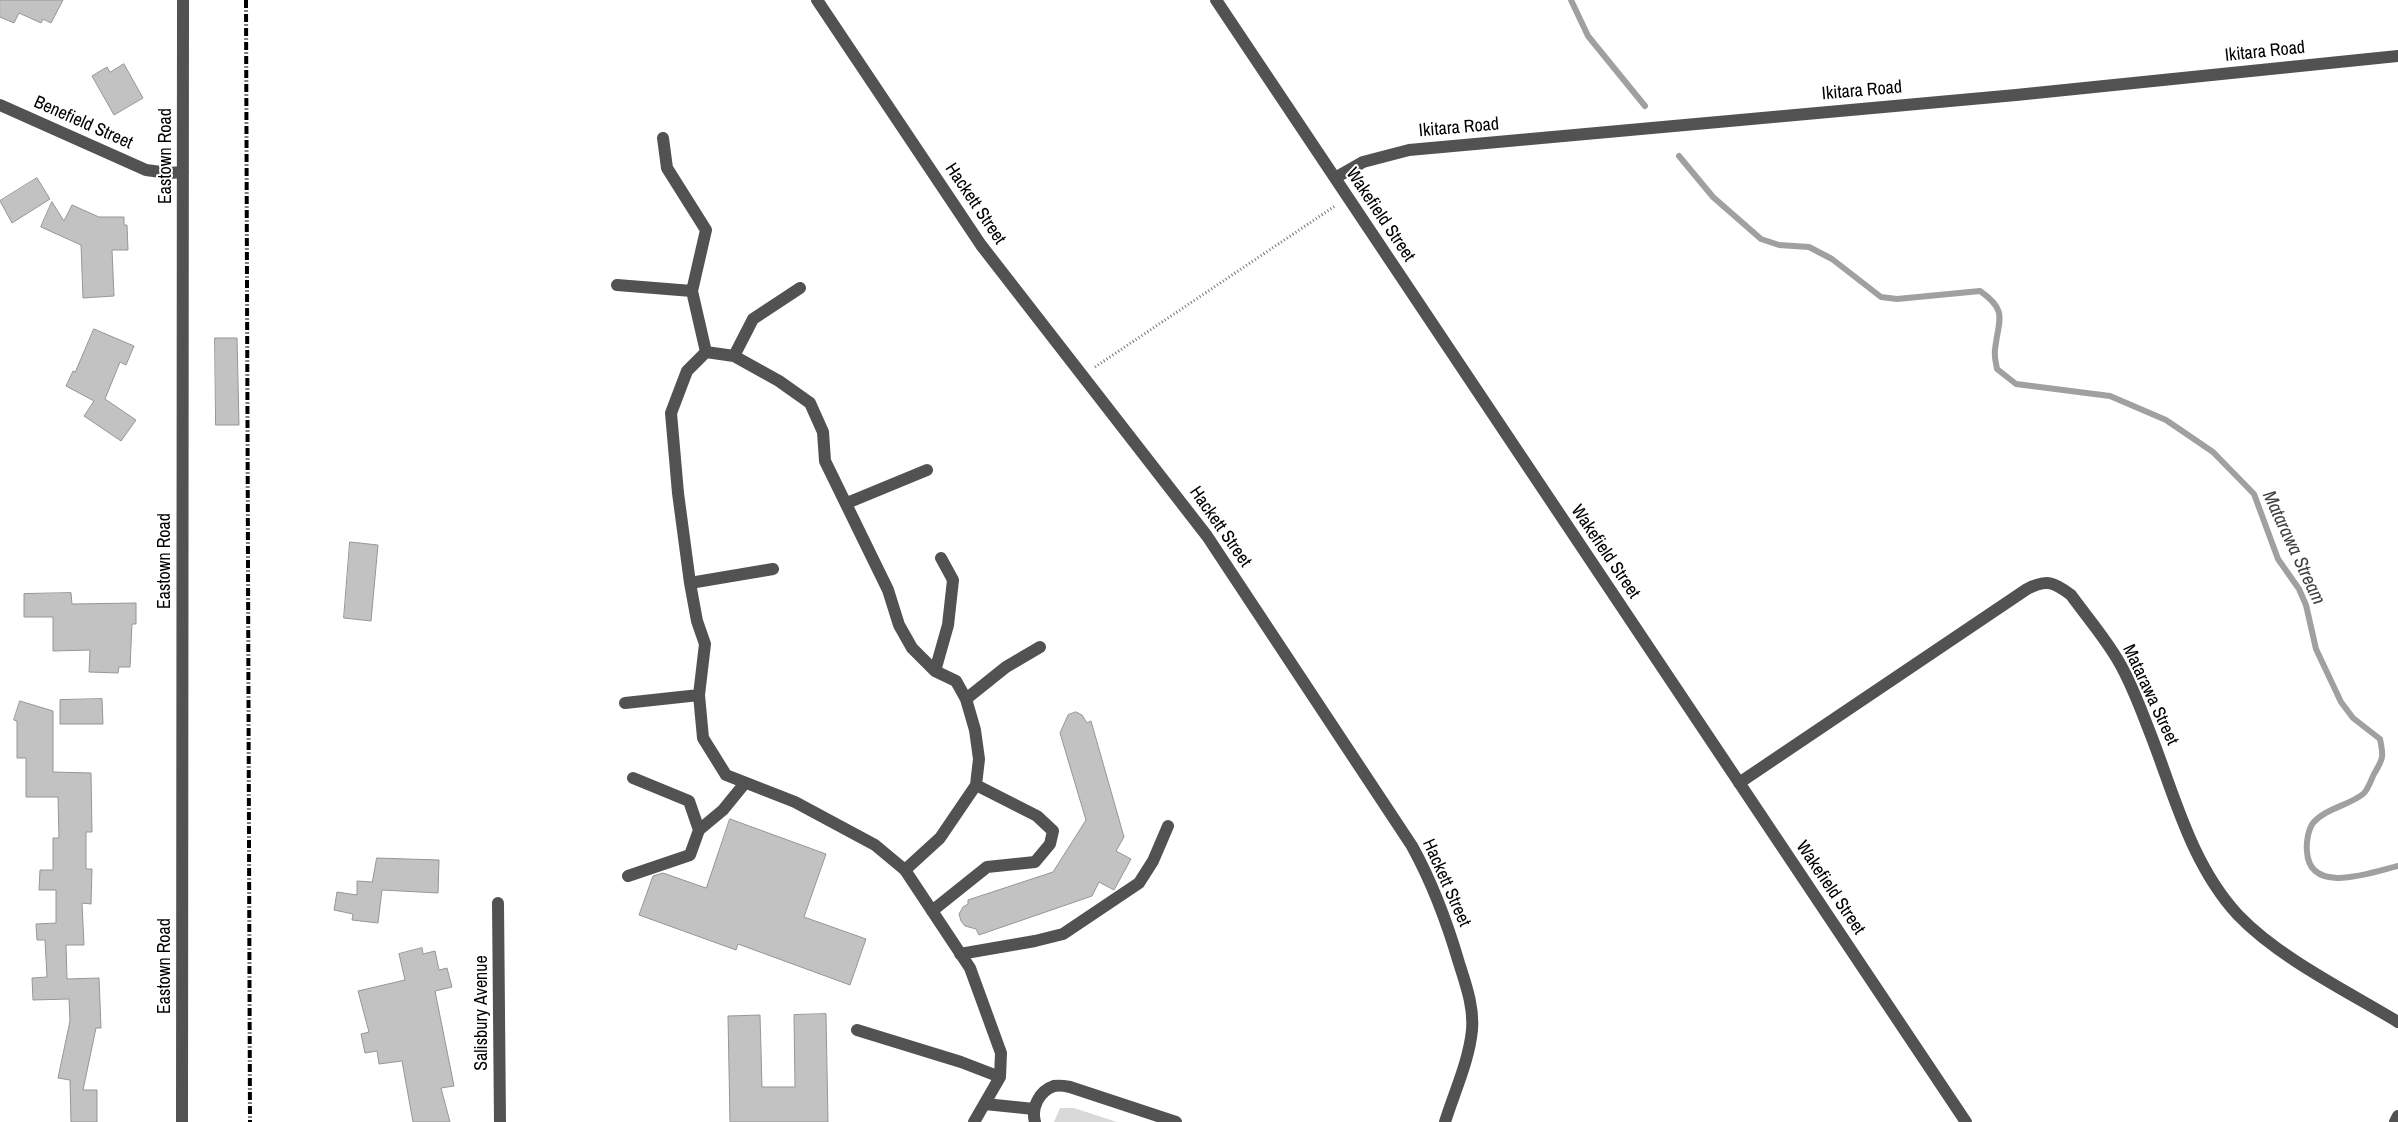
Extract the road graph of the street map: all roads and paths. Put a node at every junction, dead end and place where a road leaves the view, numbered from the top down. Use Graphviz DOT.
graph roads {
  1 [pos="182,0"];
  2 [pos="817,0"];
  3 [pos="1216,0"];
  4 [pos="2398,56"];
  5 [pos="0,105"];
  6 [pos="663,138"];
  7 [pos="183,172"];
  8 [pos="1335,178"];
  9 [pos="1348,198"];
  10 [pos="617,285"];
  11 [pos="800,288"];
  12 [pos="692,291"];
  13 [pos="706,352"];
  14 [pos="734,356"];
  15 [pos="1082,376"];
  16 [pos="928,470"];
  17 [pos="846,503"];
  18 [pos="941,558"];
  19 [pos="773,569"];
  20 [pos="690,583"];
  21 [pos="1040,647"];
  22 [pos="935,671"];
  23 [pos="699,695"];
  24 [pos="966,699"];
  25 [pos="625,703"];
  26 [pos="632,778"];
  27 [pos="745,783"];
  28 [pos="1739,783"];
  29 [pos="976,785"];
  30 [pos="1168,826"];
  31 [pos="699,830"];
  32 [pos="904,870"];
  33 [pos="628,876"];
  34 [pos="498,903"];
  35 [pos="932,911"];
  36 [pos="960,954"];
  37 [pos="2398,1022"];
  38 [pos="857,1030"];
  39 [pos="1000,1077"];
  40 [pos="985,1104"];
  41 [pos="1034,1116"];
  42 [pos="2398,1116"];
  43 [pos="182,1122"];
  44 [pos="500,1122"];
  45 [pos="974,1122"];
  46 [pos="1176,1122"];
  47 [pos="1445,1122"];
  48 [pos="1966,1122"];
  49 [pos="2395,1122"];
  1 -- 7 [label="street, Eastown Road"];
  2 -- 15 [label="street, Hackett Street"];
  3 -- 8 [label="street, Wakefield Street"];
  4 -- 8 [label="street, Ikitara Road"];
  5 -- 7 [label="street, Benefield Street"];
  6 -- 12 [label="street"];
  7 -- 43 [label="street, Eastown Road"];
  8 -- 9 [label="street, Wakefield Street"];
  9 -- 15 [label="path"];
  9 -- 28 [label="street, Wakefield Street"];
  10 -- 12 [label="street"];
  11 -- 14 [label="street"];
  12 -- 13 [label="street"];
  13 -- 14 [label="street"];
  13 -- 20 [label="street"];
  14 -- 17 [label="street"];
  15 -- 47 [label="street, Hackett Street"];
  16 -- 17 [label="street"];
  17 -- 22 [label="street"];
  18 -- 22 [label="street"];
  19 -- 20 [label="street"];
  20 -- 23 [label="street"];
  21 -- 24 [label="street"];
  22 -- 24 [label="street"];
  23 -- 25 [label="street"];
  23 -- 27 [label="street"];
  24 -- 29 [label="street"];
  26 -- 31 [label="street"];
  27 -- 31 [label="street"];
  27 -- 32 [label="street"];
  28 -- 37 [label="street, Matarawa Street"];
  28 -- 48 [label="street, Wakefield Street"];
  29 -- 32 [label="street"];
  29 -- 35 [label="street"];
  30 -- 36 [label="street"];
  31 -- 33 [label="street"];
  32 -- 35 [label="street"];
  34 -- 44 [label="street, Salisbury Avenue"];
  35 -- 36 [label="street"];
  36 -- 39 [label="street"];
  38 -- 39 [label="street"];
  39 -- 40 [label="street"];
  40 -- 41 [label="street"];
  40 -- 45 [label="street"];
  41 -- 46 [label="street"];
  42 -- 49 [label="street"];
}
